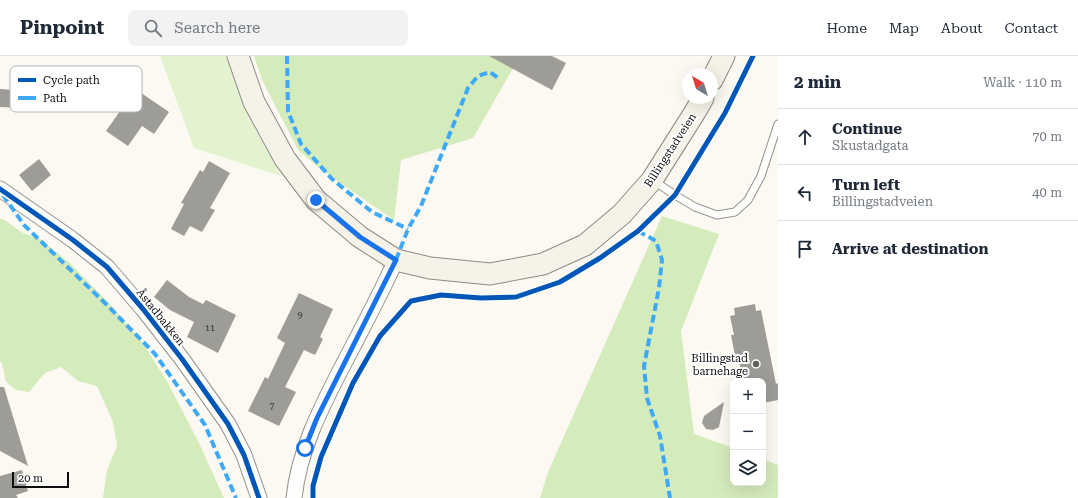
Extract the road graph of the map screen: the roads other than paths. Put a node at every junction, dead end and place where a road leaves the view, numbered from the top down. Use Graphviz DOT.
graph roads {
  1 [pos="238,56"];
  2 [pos="724,56"];
  3 [pos="718,68"];
  4 [pos="700,104"];
  5 [pos="778,124"];
  6 [pos="652,180"];
  7 [pos="0,189"];
  8 [pos="396,260"];
  9 [pos="260,498"];
  10 [pos="294,498"];
  1 -- 8 [label="main road, Billingstadveien"];
  2 -- 3 [label="main road"];
  4 -- 6 [label="main road, Billingstadveien"];
  5 -- 6 [label="lane"];
  6 -- 8 [label="main road, Billingstadveien"];
  7 -- 9 [label="street, Åstadbakken"];
  8 -- 10 [label="street"];
}
